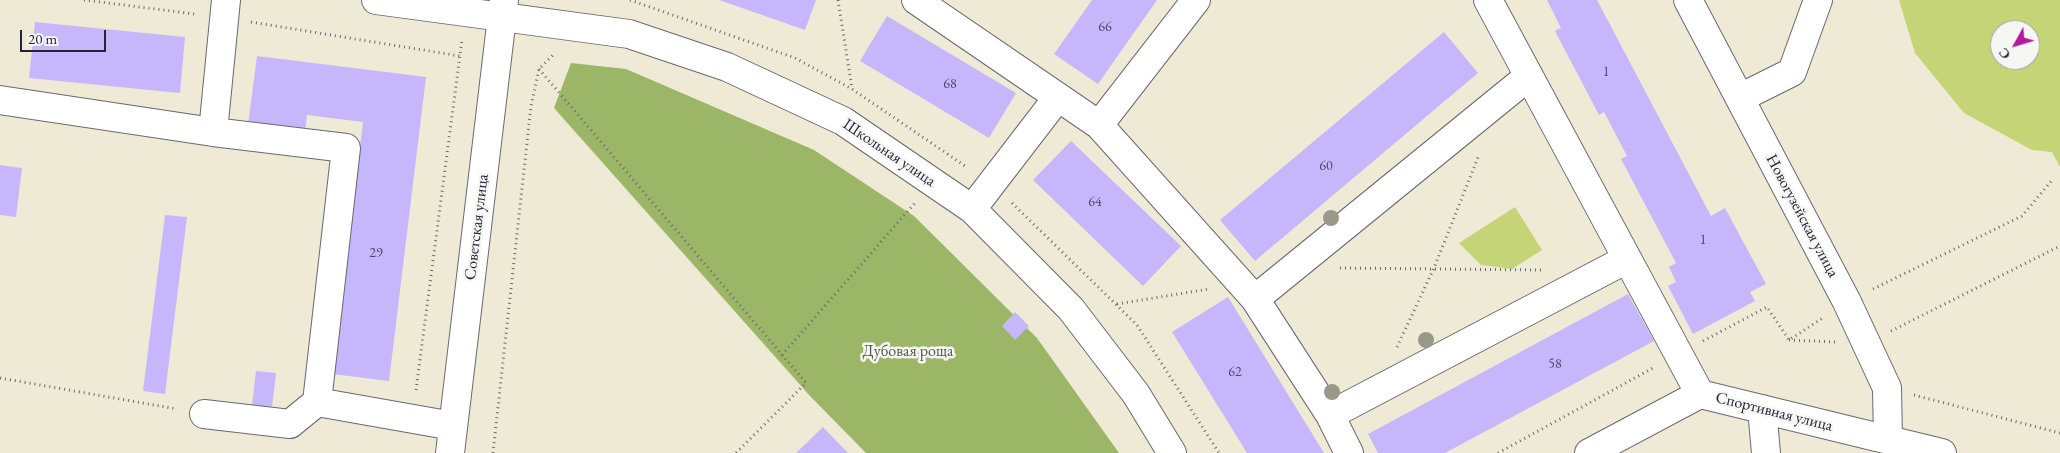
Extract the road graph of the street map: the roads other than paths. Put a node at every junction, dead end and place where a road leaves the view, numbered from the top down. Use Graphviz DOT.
graph roads {
  1 [pos="376,0"];
  2 [pos="916,0"];
  3 [pos="1196,0"];
  4 [pos="1488,0"];
  5 [pos="1688,0"];
  6 [pos="1818,0"];
  7 [pos="503,8"];
  8 [pos="225,9"];
  9 [pos="1529,76"];
  10 [pos="1058,97"];
  11 [pos="1740,98"];
  12 [pos="0,100"];
  13 [pos="1099,126"];
  14 [pos="213,132"];
  15 [pos="972,209"];
  16 [pos="1628,259"];
  17 [pos="1249,291"];
  18 [pos="1700,394"];
  19 [pos="317,402"];
  20 [pos="1762,409"];
  21 [pos="204,414"];
  22 [pos="1330,415"];
  23 [pos="453,426"];
  24 [pos="1888,440"];
  25 [pos="450,453"];
  26 [pos="1172,453"];
  27 [pos="1350,453"];
  28 [pos="1588,453"];
  29 [pos="1766,453"];
  30 [pos="1942,453"];
  1 -- 7 [label="street, Школьная улица"];
  2 -- 10 [label="street"];
  3 -- 13 [label="street"];
  4 -- 9 [label="street"];
  5 -- 11 [label="street, Новогузейская улица"];
  6 -- 11 [label="street"];
  7 -- 15 [label="street, Школьная улица"];
  7 -- 23 [label="street, Советская улица"];
  8 -- 14 [label="street"];
  9 -- 16 [label="street"];
  9 -- 17 [label="street"];
  10 -- 13 [label="street"];
  10 -- 15 [label="street"];
  11 -- 24 [label="street, Новогузейская улица"];
  12 -- 14 [label="street"];
  13 -- 17 [label="street"];
  14 -- 19 [label="street"];
  15 -- 26 [label="street, Школьная улица"];
  16 -- 18 [label="street"];
  16 -- 22 [label="street"];
  17 -- 22 [label="street"];
  18 -- 20 [label="street, Спортивная улица"];
  18 -- 28 [label="street, Спортивная улица"];
  19 -- 21 [label="street"];
  19 -- 23 [label="street"];
  20 -- 24 [label="street, Спортивная улица"];
  20 -- 29 [label="street"];
  22 -- 27 [label="street"];
  23 -- 25 [label="street, Советская улица"];
  24 -- 30 [label="street, Спортивная улица"];
}
